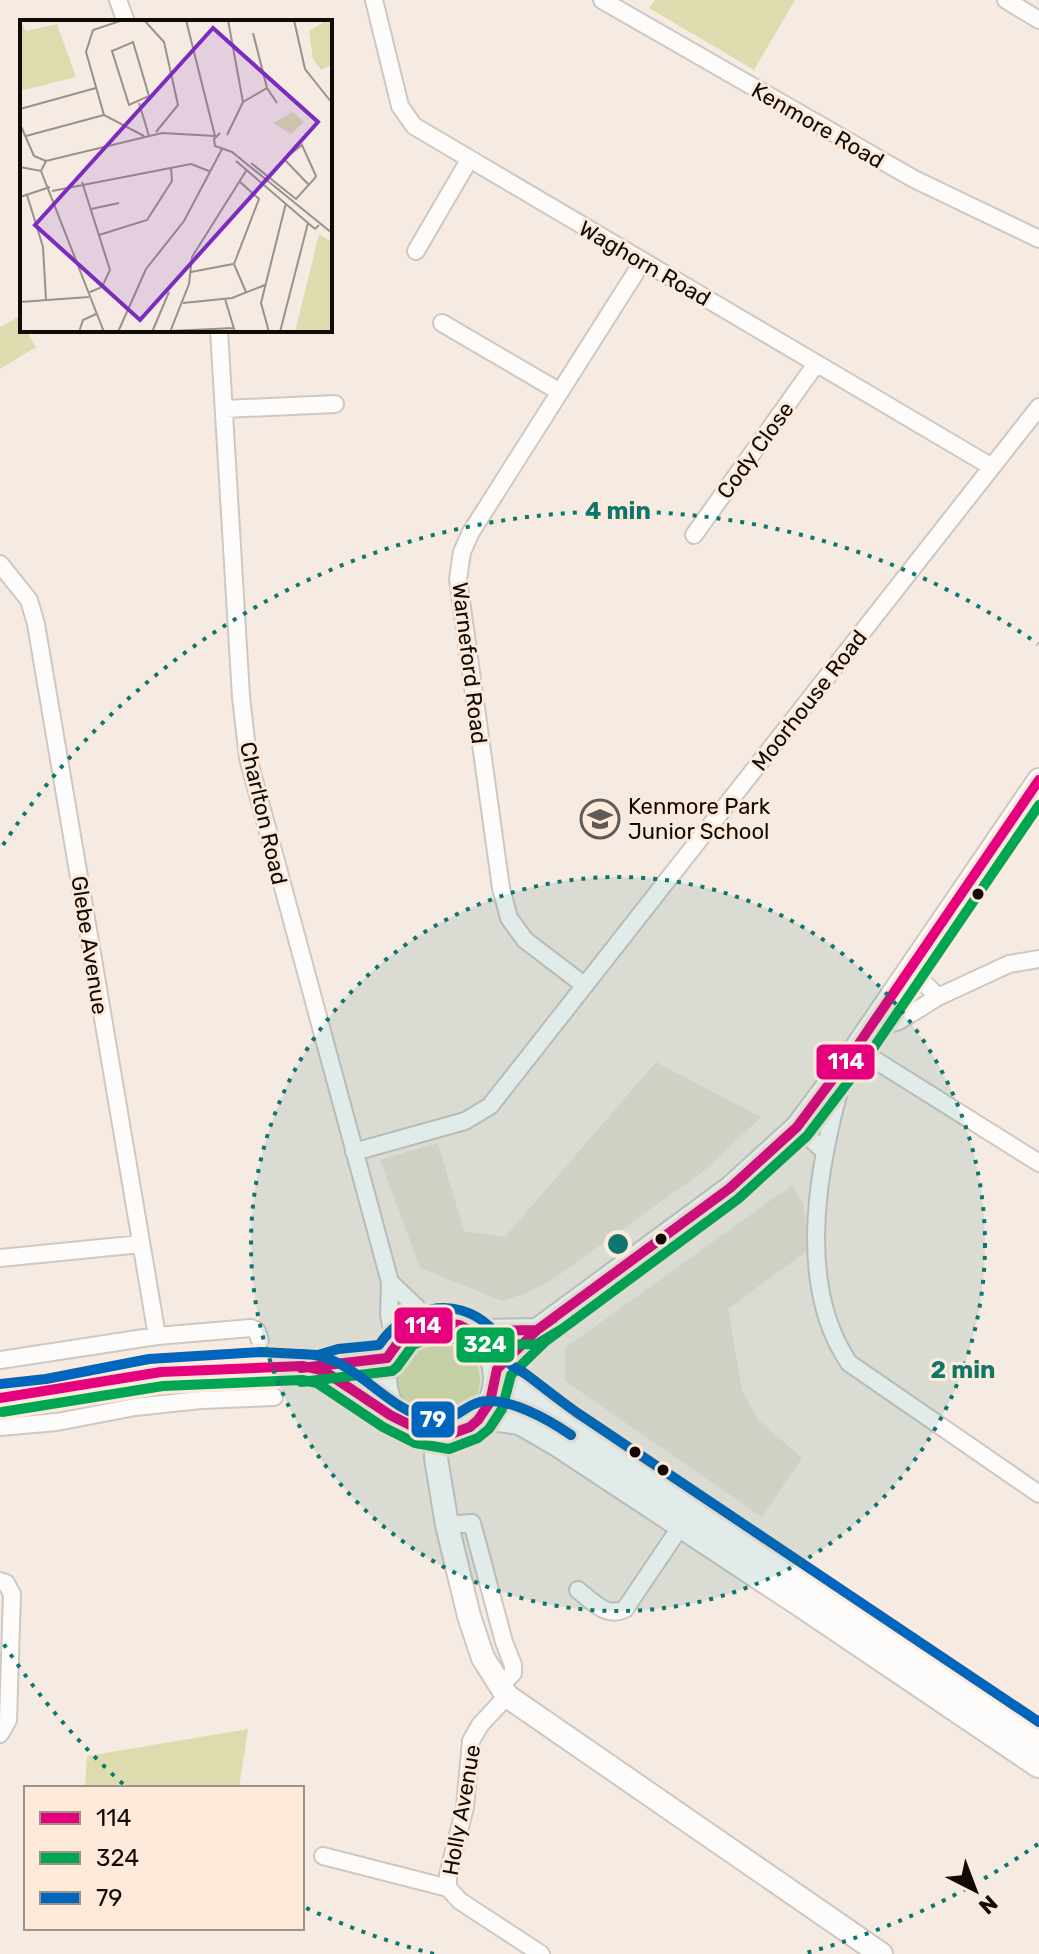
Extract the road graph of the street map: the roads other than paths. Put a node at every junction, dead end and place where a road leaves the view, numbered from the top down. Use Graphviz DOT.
graph roads {
  1 [pos="118,0"];
  2 [pos="374,0"];
  3 [pos="602,0"];
  4 [pos="1006,0"];
  5 [pos="125,20"];
  6 [pos="1039,20"];
  7 [pos="469,160"];
  8 [pos="1039,239"];
  9 [pos="416,251"];
  10 [pos="643,261"];
  11 [pos="442,323"];
  12 [pos="219,332"];
  13 [pos="816,364"];
  14 [pos="560,392"];
  15 [pos="335,404"];
  16 [pos="1039,407"];
  17 [pos="224,409"];
  18 [pos="992,467"];
  19 [pos="694,535"];
  20 [pos="0,564"];
  21 [pos="1039,780"];
  22 [pos="1039,959"];
  23 [pos="910,969"];
  24 [pos="584,985"];
  25 [pos="938,997"];
  26 [pos="872,1024"];
  27 [pos="856,1048"];
  28 [pos="829,1085"];
  29 [pos="797,1127"];
  30 [pos="823,1150"];
  31 [pos="354,1152"];
  32 [pos="1039,1163"];
  33 [pos="141,1244"];
  34 [pos="0,1258"];
  35 [pos="390,1282"];
  36 [pos="432,1322"];
  37 [pos="537,1330"];
  38 [pos="471,1331"];
  39 [pos="157,1336"];
  40 [pos="260,1341"];
  41 [pos="391,1351"];
  42 [pos="0,1360"];
  43 [pos="320,1369"];
  44 [pos="497,1370"];
  45 [pos="113,1380"];
  46 [pos="274,1397"];
  47 [pos="0,1398"];
  48 [pos="119,1410"];
  49 [pos="483,1416"];
  50 [pos="401,1420"];
  51 [pos="0,1427"];
  52 [pos="436,1435"];
  53 [pos="1039,1494"];
  54 [pos="681,1526"];
  55 [pos="0,1581"];
  56 [pos="578,1590"];
  57 [pos="503,1691"];
  58 [pos="0,1734"];
  59 [pos="1039,1739"];
  60 [pos="1039,1764"];
  61 [pos="323,1856"];
  62 [pos="448,1888"];
  63 [pos="541,1954"];
  64 [pos="881,1954"];
  1 -- 5 [label="street"];
  2 -- 7 [label="street, Waghorn Road"];
  3 -- 8 [label="street, Kenmore Road"];
  4 -- 6 [label="street"];
  7 -- 9 [label="street"];
  7 -- 10 [label="street, Waghorn Road"];
  10 -- 13 [label="street, Waghorn Road"];
  10 -- 14 [label="street, Warneford Road"];
  11 -- 14 [label="street"];
  12 -- 17 [label="street, Charlton Road"];
  13 -- 18 [label="street, Waghorn Road"];
  13 -- 19 [label="street, Cody Close"];
  14 -- 24 [label="street, Warneford Road"];
  15 -- 17 [label="street"];
  16 -- 18 [label="street, Moorhouse Road"];
  17 -- 31 [label="street, Charlton Road"];
  18 -- 24 [label="street, Moorhouse Road"];
  20 -- 33 [label="street, Glebe Avenue"];
  21 -- 23 [label="street"];
  22 -- 25 [label="street"];
  23 -- 25 [label="street"];
  23 -- 26 [label="street"];
  24 -- 31 [label="street, Moorhouse Road"];
  25 -- 26 [label="street"];
  26 -- 27 [label="street"];
  27 -- 28 [label="street"];
  27 -- 32 [label="street"];
  28 -- 29 [label="street"];
  28 -- 30 [label="street"];
  29 -- 30 [label="street"];
  29 -- 37 [label="street"];
  30 -- 53 [label="street"];
  31 -- 35 [label="street, Charlton Road"];
  33 -- 34 [label="street"];
  33 -- 39 [label="street, Glebe Avenue"];
  35 -- 36 [label="street"];
  35 -- 41 [label="street, Charlton Road"];
  36 -- 38 [label="main road"];
  36 -- 41 [label="main road"];
  37 -- 38 [label="street"];
  37 -- 44 [label="street"];
  38 -- 44 [label="main road"];
  39 -- 40 [label="street"];
  39 -- 42 [label="street"];
  41 -- 43 [label="main road"];
  41 -- 50 [label="main road"];
  43 -- 45 [label="main road"];
  43 -- 50 [label="main road"];
  44 -- 49 [label="main road"];
  44 -- 59 [label="main road"];
  45 -- 47 [label="main road"];
  45 -- 48 [label="street"];
  46 -- 48 [label="street"];
  48 -- 51 [label="street"];
  49 -- 52 [label="main road"];
  49 -- 54 [label="main road"];
  50 -- 52 [label="main road"];
  52 -- 57 [label="street"];
  54 -- 56 [label="street"];
  54 -- 60 [label="main road"];
  55 -- 58 [label="street"];
  57 -- 62 [label="street, Holly Avenue"];
  57 -- 64 [label="street"];
  61 -- 62 [label="street"];
  62 -- 63 [label="street"];
}
